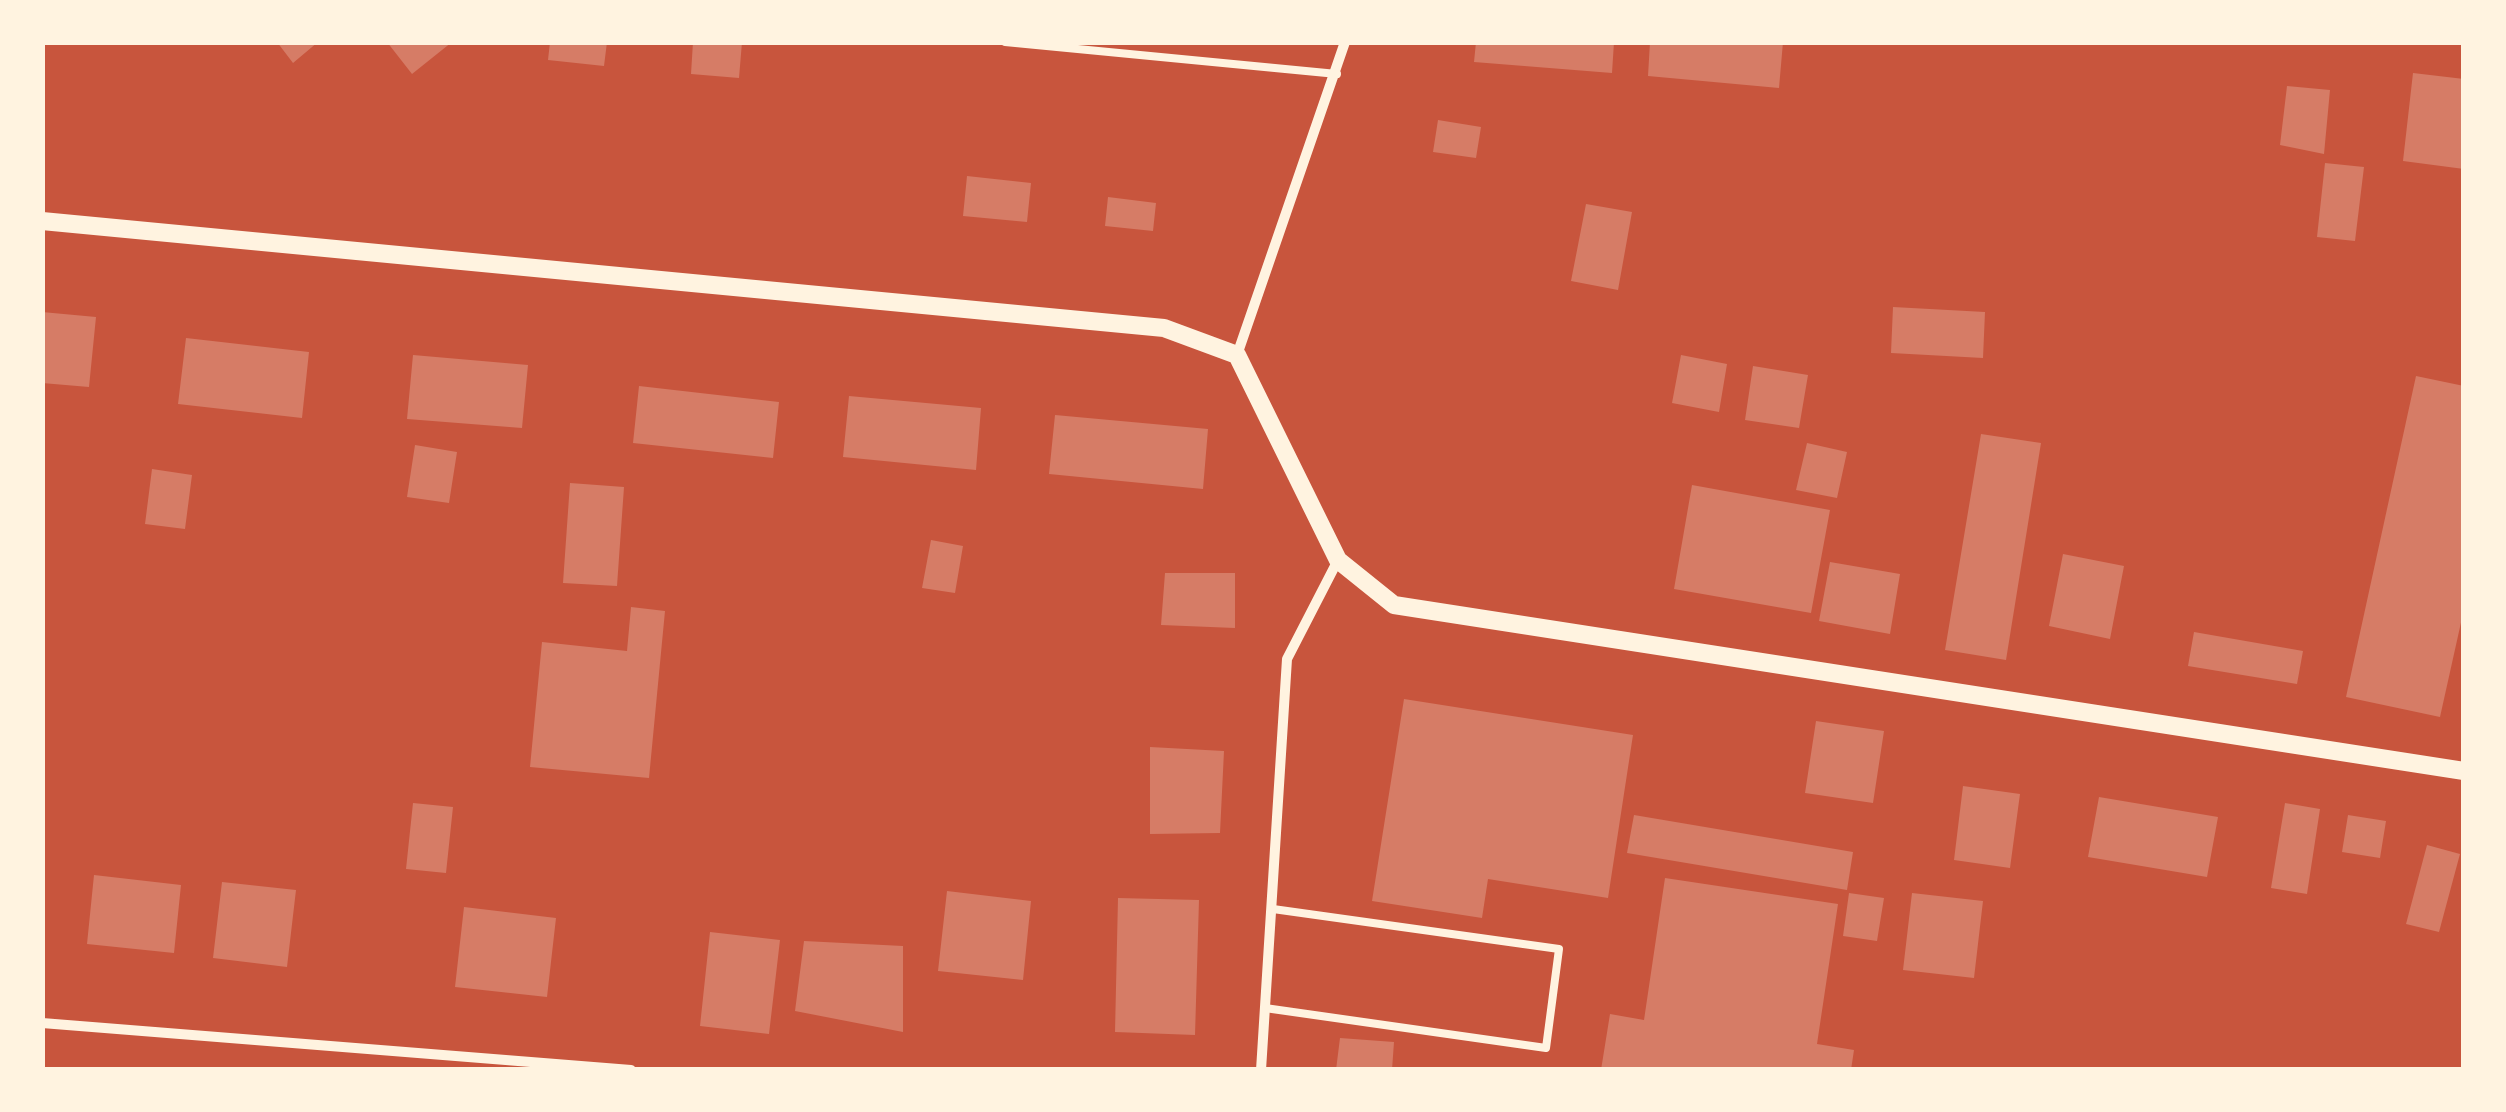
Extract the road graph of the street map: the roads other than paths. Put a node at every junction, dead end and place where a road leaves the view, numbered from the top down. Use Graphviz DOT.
graph roads {
  1 [pos="1006,42"];
  2 [pos="1345,42"];
  3 [pos="1337,74"];
  4 [pos="42,221"];
  5 [pos="1238,356"];
  6 [pos="1338,560"];
  7 [pos="2464,770"];
  8 [pos="1273,908"];
  9 [pos="1266,1008"];
  10 [pos="42,1023"];
  11 [pos="631,1070"];
  12 [pos="1262,1070"];
  1 -- 3 [label="lane"];
  2 -- 3 [label="street"];
  3 -- 5 [label="street"];
  4 -- 5 [label="street"];
  5 -- 6 [label="street"];
  6 -- 7 [label="street"];
  6 -- 8 [label="street"];
  8 -- 9 [label="street"];
  8 -- 9 [label="lane"];
  9 -- 12 [label="street"];
  10 -- 11 [label="street"];
}
